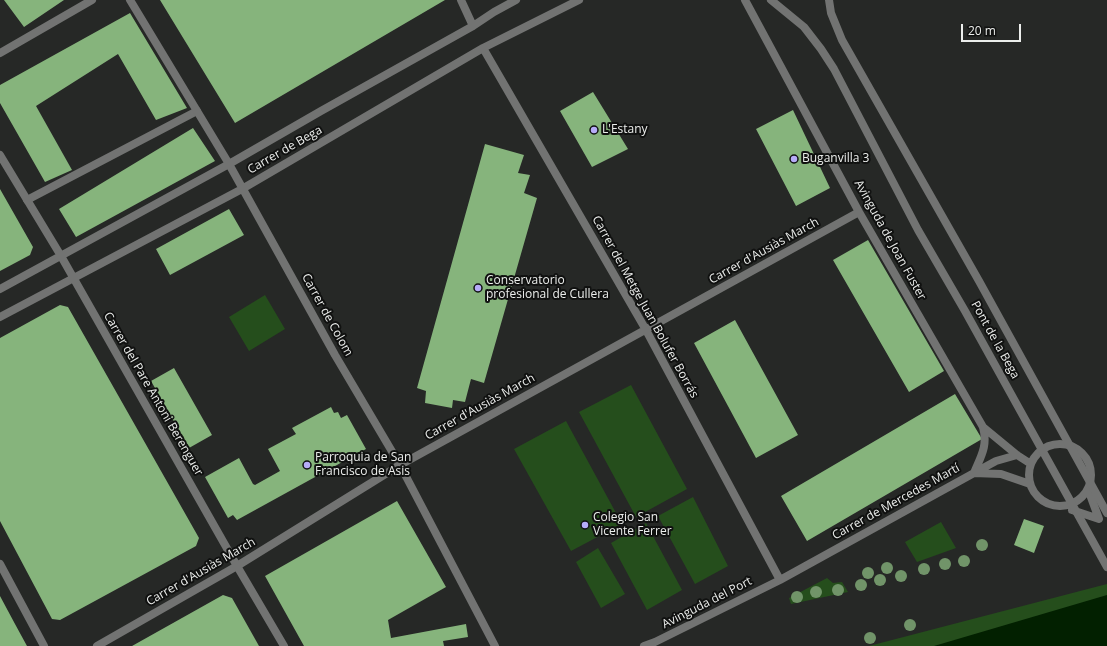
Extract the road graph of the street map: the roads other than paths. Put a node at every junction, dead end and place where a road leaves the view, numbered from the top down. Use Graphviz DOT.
graph roads {
  1 [pos="92,0"];
  2 [pos="130,0"];
  3 [pos="461,0"];
  4 [pos="516,0"];
  5 [pos="579,0"];
  6 [pos="745,0"];
  7 [pos="771,0"];
  8 [pos="829,0"];
  9 [pos="473,26"];
  10 [pos="483,48"];
  11 [pos="0,53"];
  12 [pos="197,111"];
  13 [pos="0,155"];
  14 [pos="229,164"];
  15 [pos="242,189"];
  16 [pos="27,200"];
  17 [pos="859,212"];
  18 [pos="62,256"];
  19 [pos="74,278"];
  20 [pos="0,289"];
  21 [pos="0,317"];
  22 [pos="646,330"];
  23 [pos="982,427"];
  24 [pos="1017,455"];
  25 [pos="1031,464"];
  26 [pos="400,465"];
  27 [pos="974,473"];
  28 [pos="1030,484"];
  29 [pos="1088,489"];
  30 [pos="1059,506"];
  31 [pos="1107,513"];
  32 [pos="1103,521"];
  33 [pos="0,564"];
  34 [pos="238,566"];
  35 [pos="1107,567"];
  36 [pos="780,580"];
  37 [pos="44,646"];
  38 [pos="97,646"];
  39 [pos="284,646"];
  40 [pos="495,646"];
  41 [pos="644,646"];
  1 -- 11 [label="street"];
  2 -- 12 [label="street, Carrer de Colom"];
  3 -- 9 [label="street"];
  4 -- 9 [label="street, Carrer de Bega"];
  5 -- 10 [label="street, Carrer de Bega"];
  6 -- 17 [label="street, Avinguda de Joan Fuster"];
  7 -- 35 [label="street, Pont de la Bega"];
  8 -- 31 [label="street, Pont de la Bega"];
  9 -- 14 [label="street, Carrer de Bega"];
  10 -- 15 [label="street, Carrer de Bega"];
  10 -- 22 [label="street, Carrer del Metge Juan Bolufer Borrás"];
  12 -- 14 [label="street, Carrer de Colom"];
  12 -- 16 [label="street"];
  13 -- 16 [label="street, Carrer del Pare Antoni Berenguer"];
  14 -- 15 [label="street, Carrer de Colom"];
  14 -- 18 [label="street, Carrer de Bega"];
  15 -- 19 [label="street, Carrer de Bega"];
  15 -- 26 [label="street, Carrer de Colom"];
  16 -- 18 [label="street, Carrer del Pare Antoni Berenguer"];
  17 -- 22 [label="street, Carrer d'Ausiàs March"];
  17 -- 23 [label="street, Avinguda de Joan Fuster"];
  18 -- 19 [label="street, Carrer del Pare Antoni Berenguer"];
  18 -- 20 [label="street, Carrer de Bega"];
  19 -- 21 [label="street, Carrer de Bega"];
  19 -- 34 [label="street, Carrer del Pare Antoni Berenguer"];
  22 -- 26 [label="street, Carrer d'Ausiàs March"];
  22 -- 36 [label="street, Carrer del Metge Juan Bolufer Borrás"];
  23 -- 24 [label="street"];
  23 -- 27 [label="street"];
  24 -- 25 [label="street"];
  24 -- 27 [label="street"];
  25 -- 28 [label="street"];
  25 -- 29 [label="street"];
  26 -- 34 [label="street, Carrer d'Ausiàs March"];
  26 -- 40 [label="street, Carrer de Colom"];
  27 -- 28 [label="street, Carrer de Mercedes Martí"];
  27 -- 36 [label="street, Carrer de Mercedes Martí"];
  28 -- 30 [label="street"];
  29 -- 30 [label="street"];
  29 -- 32 [label="street"];
  30 -- 32 [label="street"];
  33 -- 37 [label="street"];
  34 -- 38 [label="street, Carrer d'Ausiàs March"];
  34 -- 39 [label="street, Carrer del Pare Antoni Berenguer"];
  36 -- 41 [label="street, Avinguda del Port"];
}
